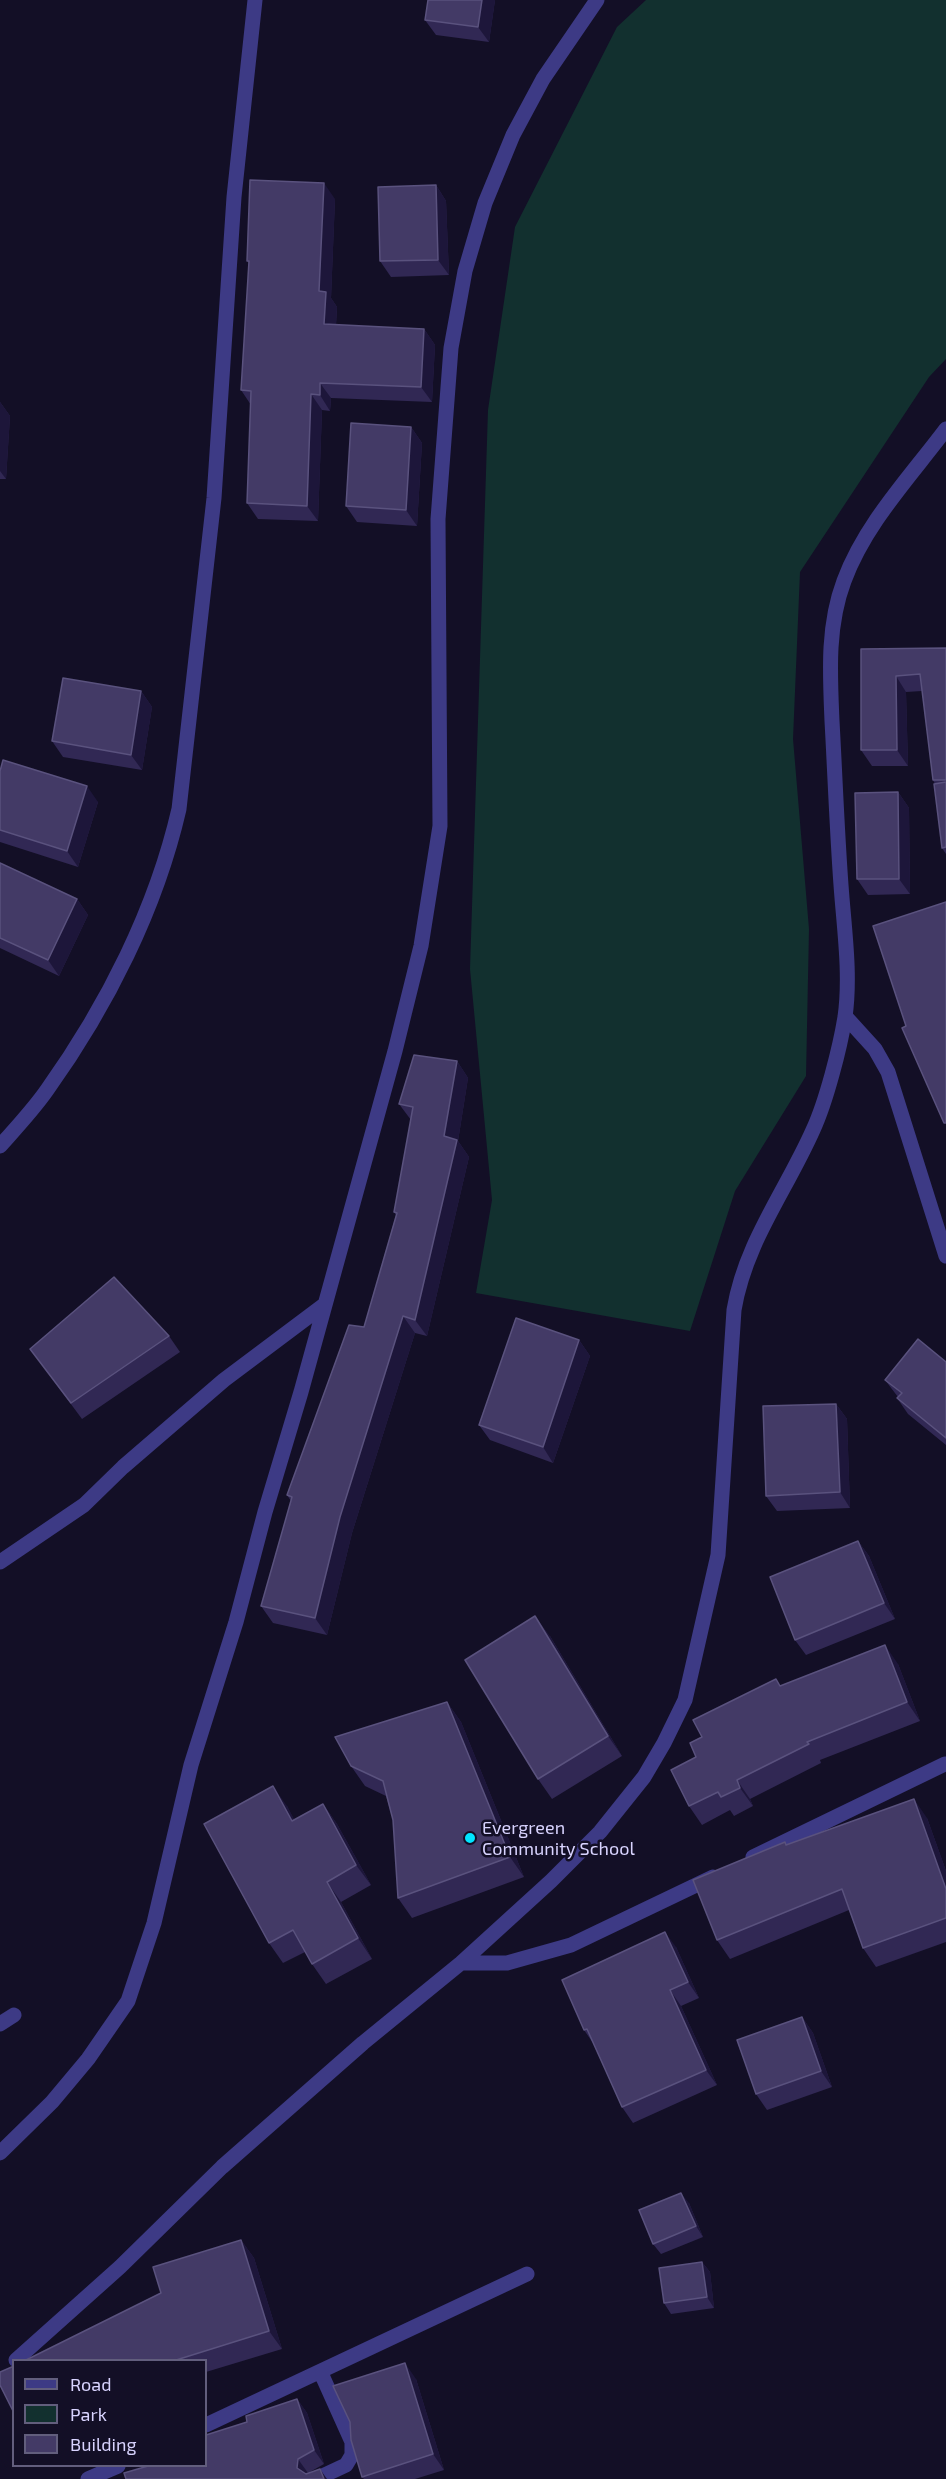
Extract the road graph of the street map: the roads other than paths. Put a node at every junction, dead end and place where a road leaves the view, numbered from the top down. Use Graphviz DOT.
graph roads {
  1 [pos="255,0"];
  2 [pos="597,0"];
  3 [pos="946,429"];
  4 [pos="845,1016"];
  5 [pos="0,1146"];
  6 [pos="946,1256"];
  7 [pos="324,1305"];
  8 [pos="0,1562"];
  9 [pos="945,1764"];
  10 [pos="461,1963"];
  11 [pos="14,2015"];
  12 [pos="0,2024"];
  13 [pos="0,2153"];
  14 [pos="527,2274"];
  15 [pos="18,2359"];
  16 [pos="321,2373"];
  17 [pos="207,2426"];
  18 [pos="116,2467"];
  19 [pos="88,2479"];
  20 [pos="316,2479"];
  1 -- 5 [label="street"];
  2 -- 7 [label="street"];
  3 -- 4 [label="street"];
  4 -- 6 [label="street"];
  4 -- 10 [label="street"];
  7 -- 8 [label="street"];
  7 -- 13 [label="street"];
  9 -- 10 [label="street"];
  10 -- 15 [label="street"];
  11 -- 12 [label="street"];
  14 -- 16 [label="street"];
  16 -- 17 [label="street"];
  16 -- 20 [label="street"];
  18 -- 19 [label="street"];
}
